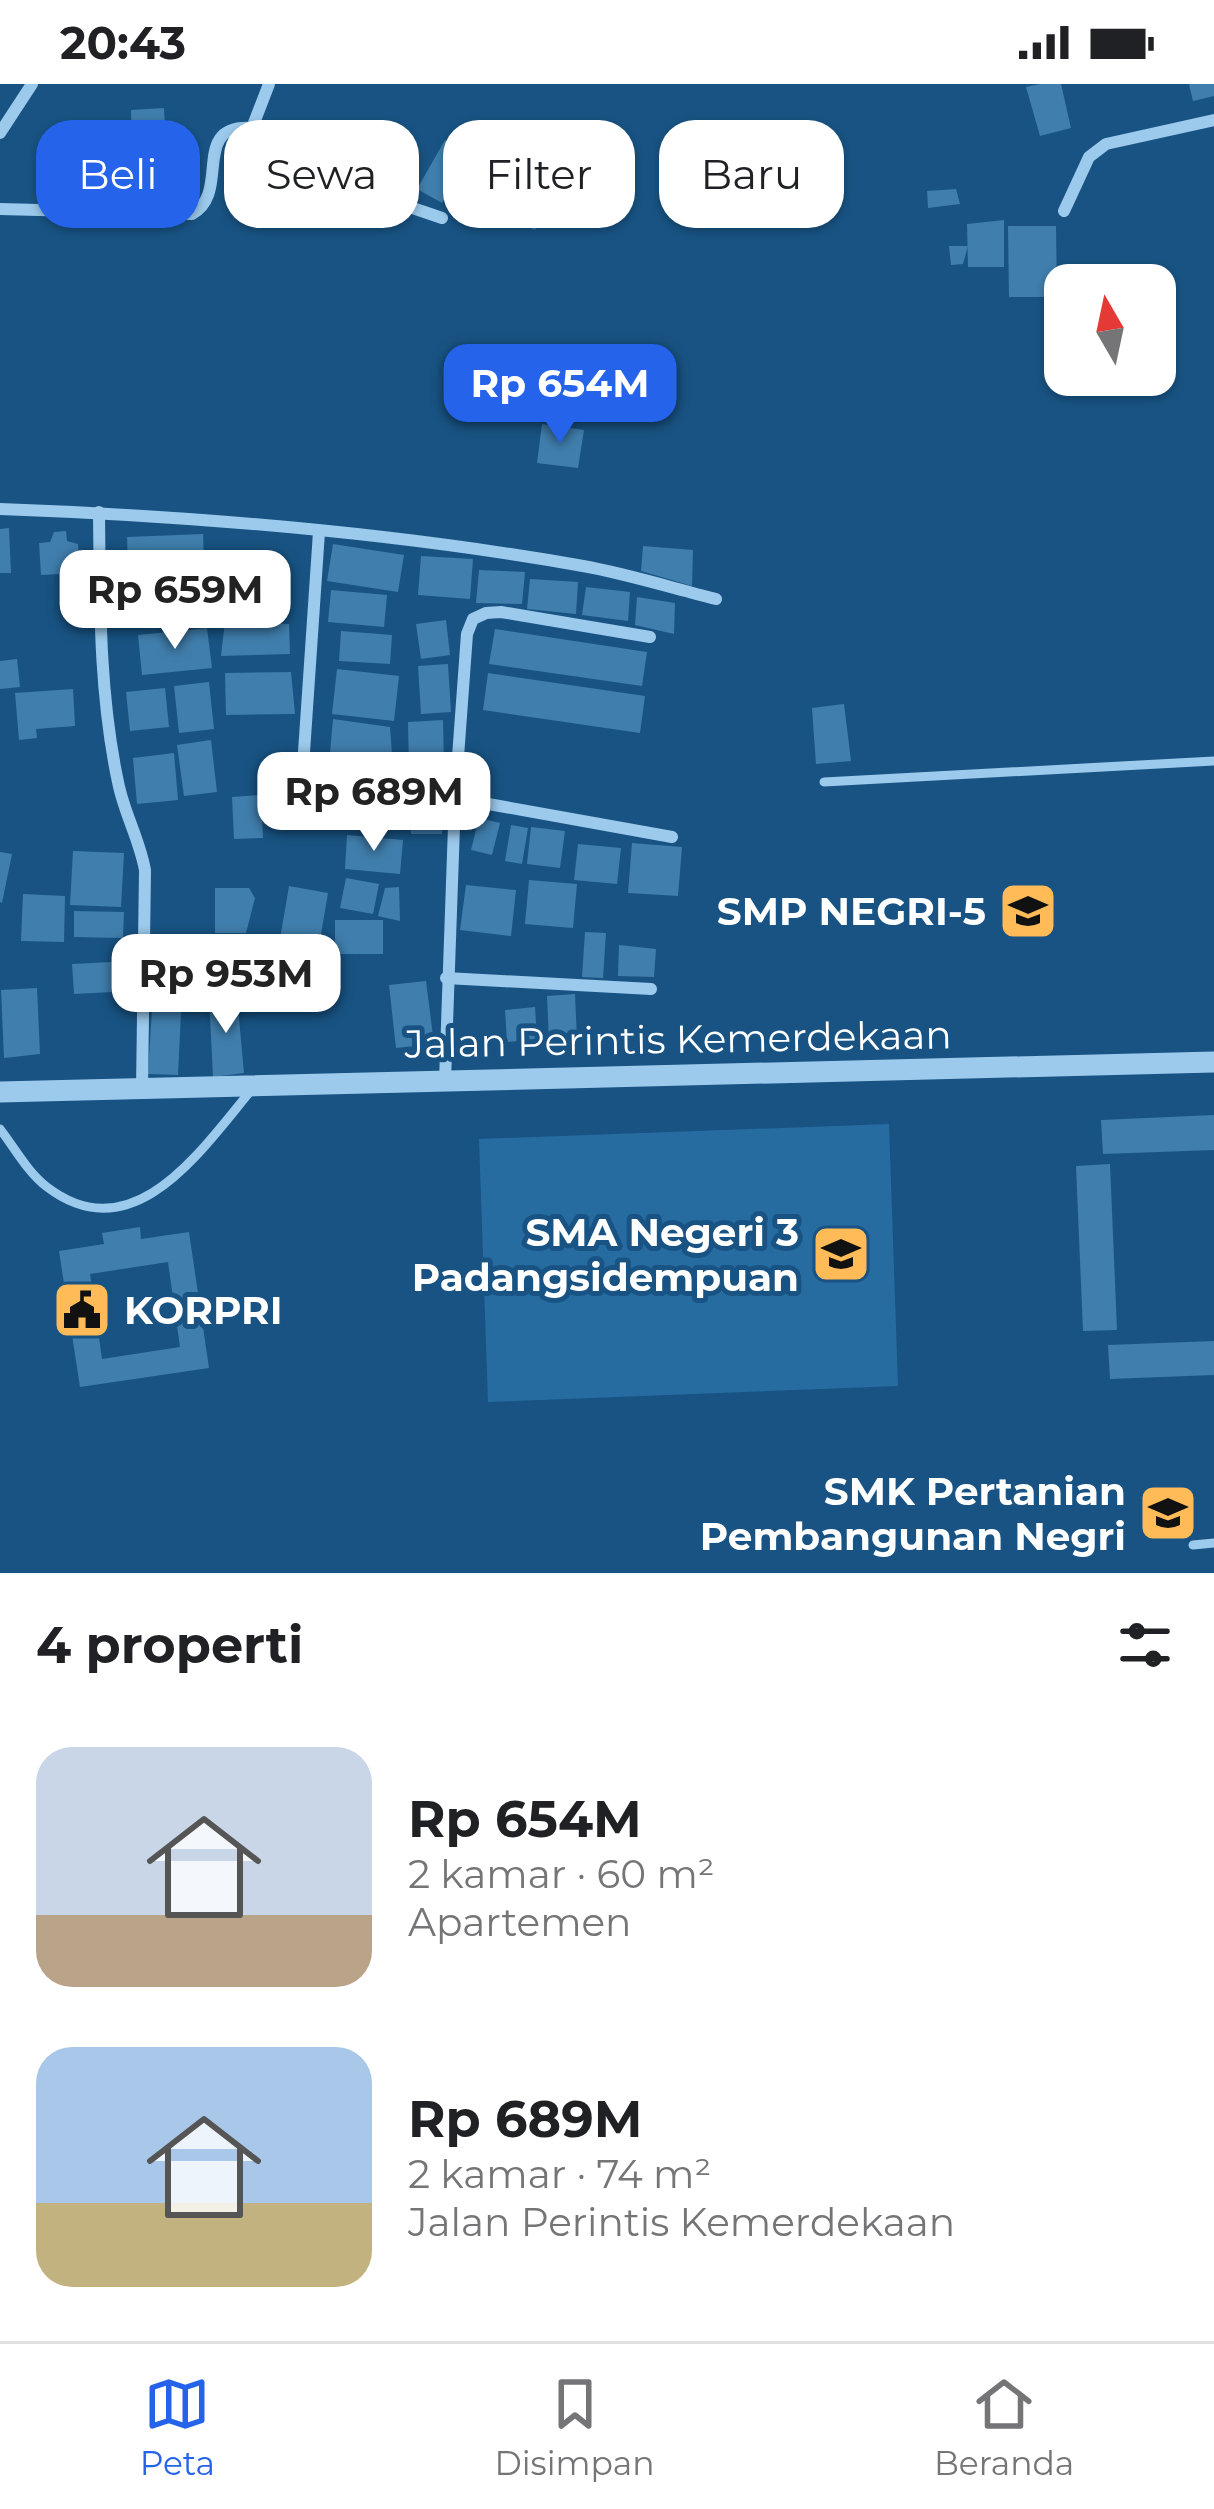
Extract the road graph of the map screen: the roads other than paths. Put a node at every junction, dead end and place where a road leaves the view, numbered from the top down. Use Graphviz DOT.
graph roads {
  1 [pos="32,84"];
  2 [pos="269,84"];
  3 [pos="256,120"];
  4 [pos="1214,120"];
  5 [pos="0,133"];
  6 [pos="224,133"];
  7 [pos="0,209"];
  8 [pos="419,210"];
  9 [pos="1064,212"];
  10 [pos="442,218"];
  11 [pos="0,508"];
  12 [pos="99,512"];
  13 [pos="319,532"];
  14 [pos="716,599"];
  15 [pos="650,637"];
  16 [pos="304,752"];
  17 [pos="1214,761"];
  18 [pos="824,782"];
  19 [pos="455,798"];
  20 [pos="672,837"];
  21 [pos="446,978"];
  22 [pos="651,989"];
  23 [pos="1214,1062"];
  24 [pos="445,1081"];
  25 [pos="256,1085"];
  26 [pos="142,1088"];
  27 [pos="0,1092"];
  28 [pos="0,1129"];
  29 [pos="1214,1543"];
  30 [pos="1193,1545"];
  1 -- 5 [label="street"];
  2 -- 3 [label="street"];
  4 -- 9 [label="street"];
  6 -- 7 [label="street"];
  8 -- 10 [label="street"];
  11 -- 12 [label="street"];
  12 -- 13 [label="street"];
  12 -- 26 [label="street"];
  13 -- 14 [label="street"];
  13 -- 16 [label="street"];
  15 -- 19 [label="street"];
  17 -- 18 [label="lane"];
  19 -- 20 [label="street"];
  19 -- 21 [label="street"];
  21 -- 22 [label="street"];
  21 -- 24 [label="street"];
  23 -- 24 [label="street, Jalan Perintis Kemerdekaan"];
  24 -- 25 [label="street, Jalan Perintis Kemerdekaan"];
  25 -- 26 [label="street, Jalan Perintis Kemerdekaan"];
  25 -- 28 [label="lane"];
  26 -- 27 [label="street, Jalan Perintis Kemerdekaan"];
  29 -- 30 [label="lane"];
}
